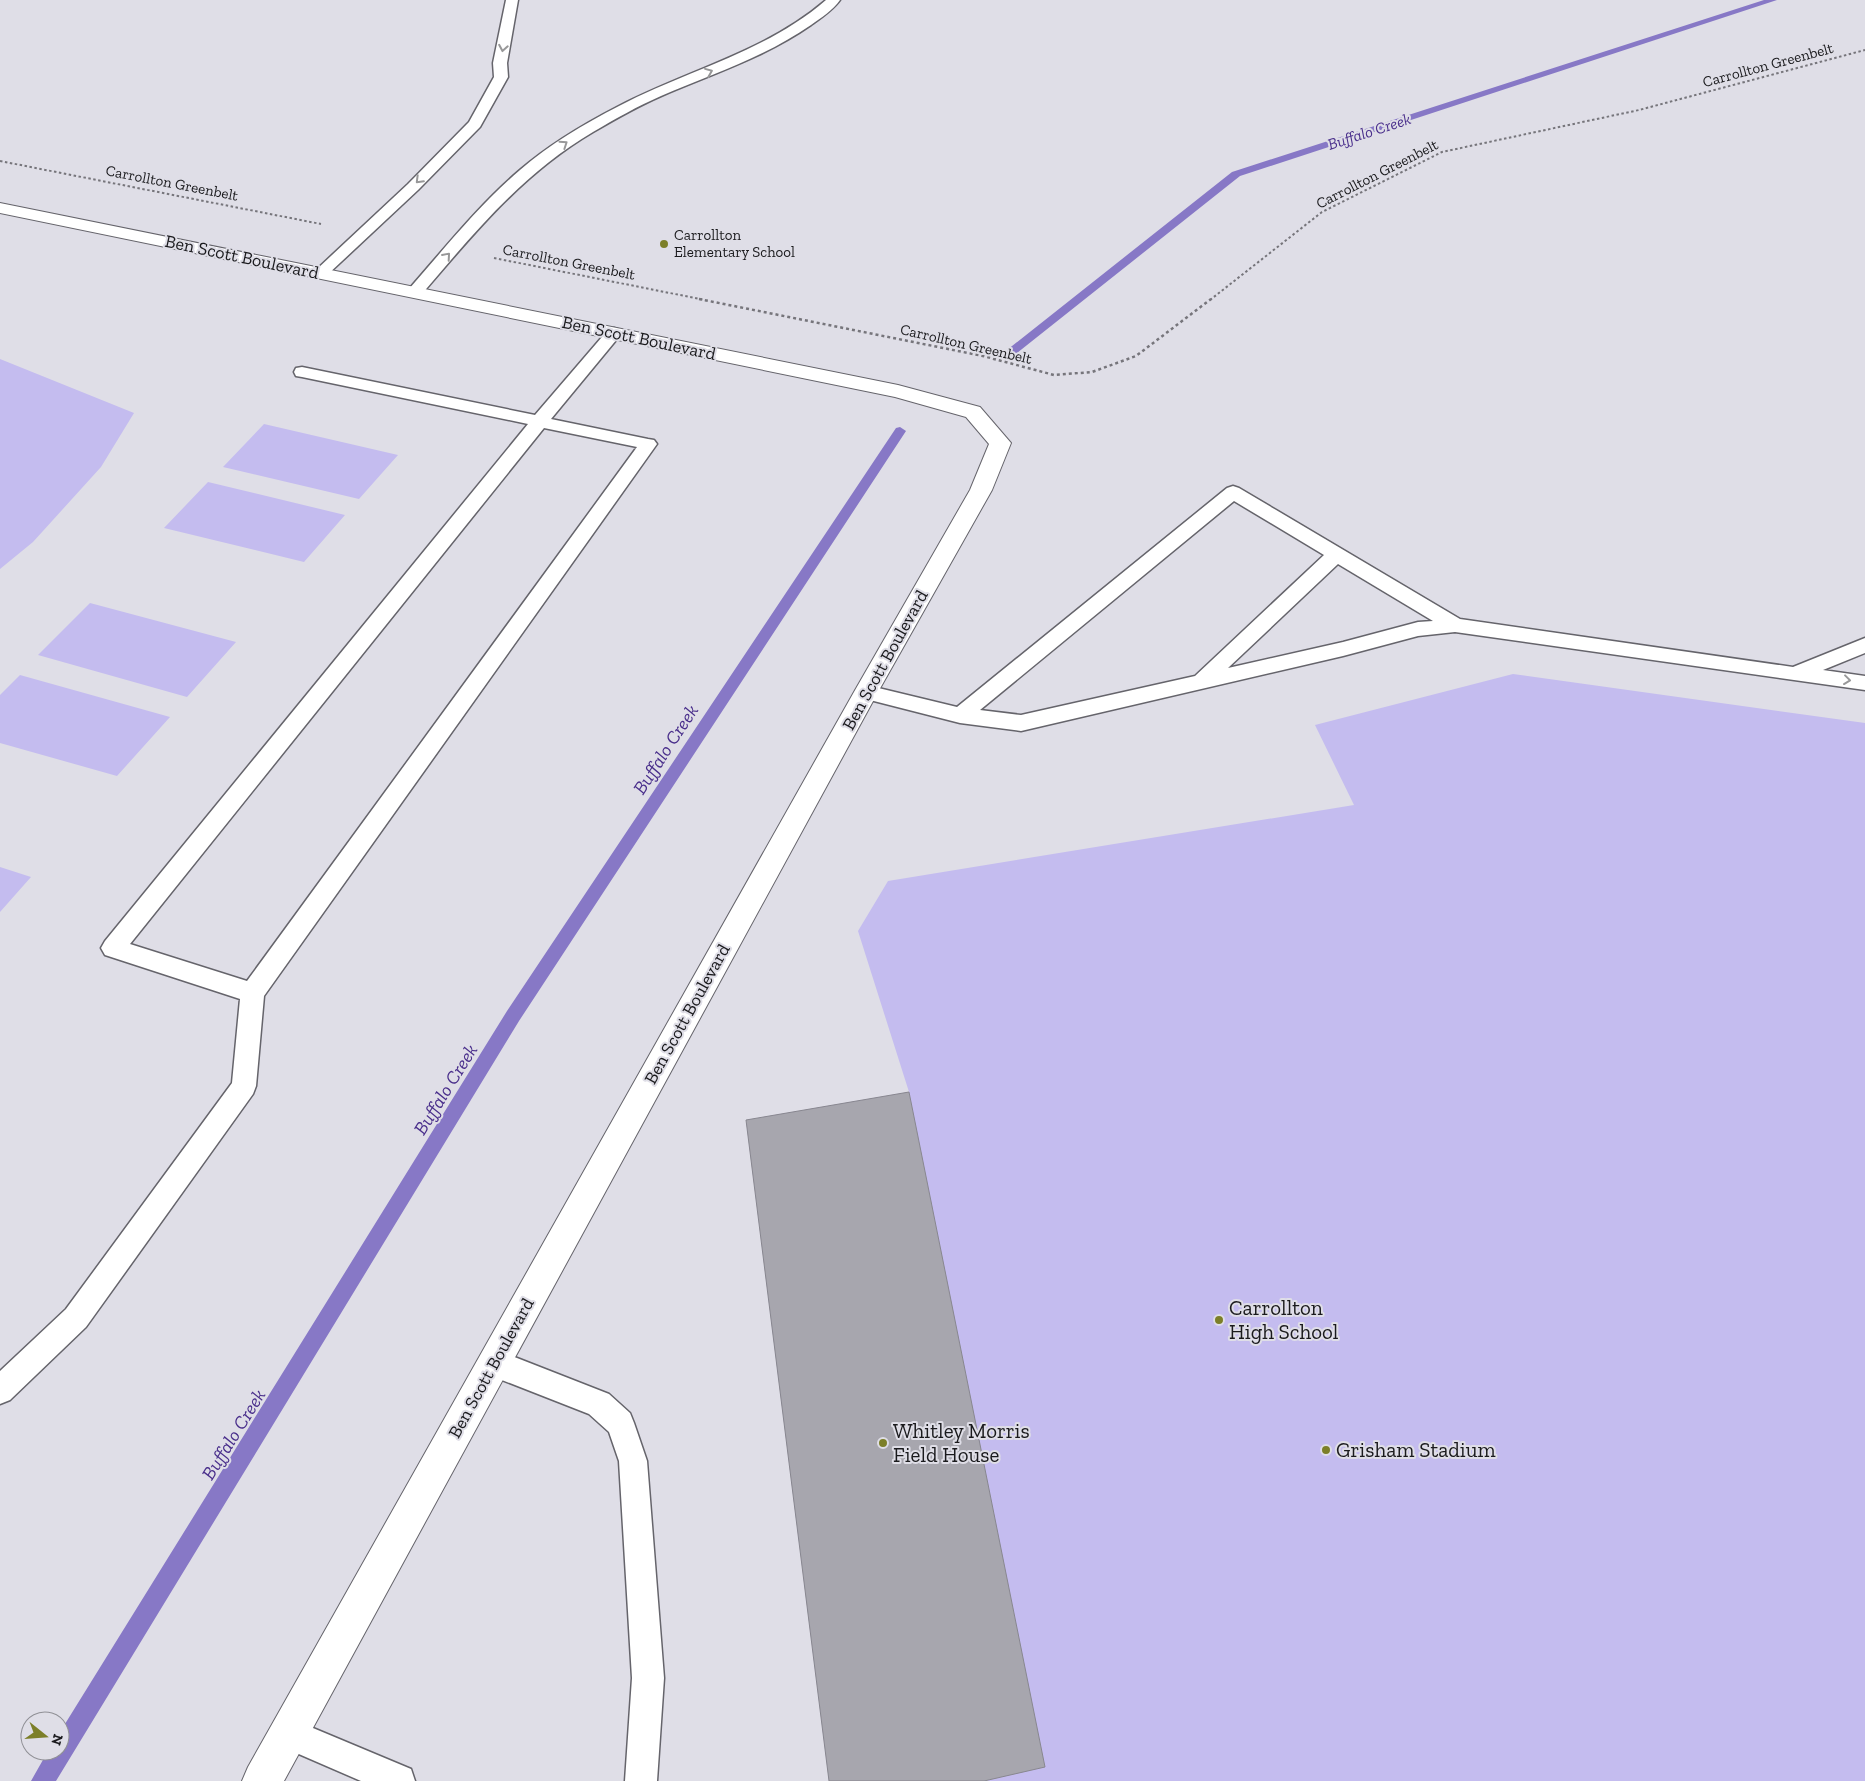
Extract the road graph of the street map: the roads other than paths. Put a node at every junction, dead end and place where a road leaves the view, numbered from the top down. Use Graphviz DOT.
graph roads {
  1 [pos="512,0"];
  2 [pos="834,0"];
  3 [pos="0,208"];
  4 [pos="321,273"];
  5 [pos="415,292"];
  6 [pos="614,333"];
  7 [pos="302,372"];
  8 [pos="539,422"];
  9 [pos="1337,554"];
  10 [pos="1455,625"];
  11 [pos="1865,645"];
  12 [pos="1794,674"];
  13 [pos="1202,681"];
  14 [pos="1865,683"];
  15 [pos="866,692"];
  16 [pos="960,714"];
  17 [pos="252,994"];
  18 [pos="494,1363"];
  19 [pos="0,1390"];
  20 [pos="288,1734"];
  21 [pos="262,1781"];
  22 [pos="399,1781"];
  23 [pos="642,1781"];
  1 -- 4 [label="lane, one-way"];
  5 -- 2 [label="lane, one-way"];
  3 -- 4 [label="street, Ben Scott Boulevard"];
  4 -- 5 [label="street, Ben Scott Boulevard"];
  5 -- 6 [label="street, Ben Scott Boulevard"];
  6 -- 8 [label="lane"];
  6 -- 15 [label="street, Ben Scott Boulevard"];
  7 -- 8 [label="lane"];
  8 -- 17 [label="lane"];
  8 -- 17 [label="lane"];
  9 -- 10 [label="lane"];
  9 -- 13 [label="lane"];
  9 -- 16 [label="lane"];
  10 -- 12 [label="lane"];
  10 -- 13 [label="lane"];
  11 -- 12 [label="lane"];
  12 -- 14 [label="lane, one-way"];
  13 -- 16 [label="lane"];
  15 -- 16 [label="lane"];
  15 -- 18 [label="street, Ben Scott Boulevard"];
  17 -- 19 [label="lane"];
  18 -- 20 [label="street, Ben Scott Boulevard"];
  18 -- 23 [label="lane"];
  20 -- 21 [label="street, Ben Scott Boulevard"];
  20 -- 22 [label="lane"];
}
